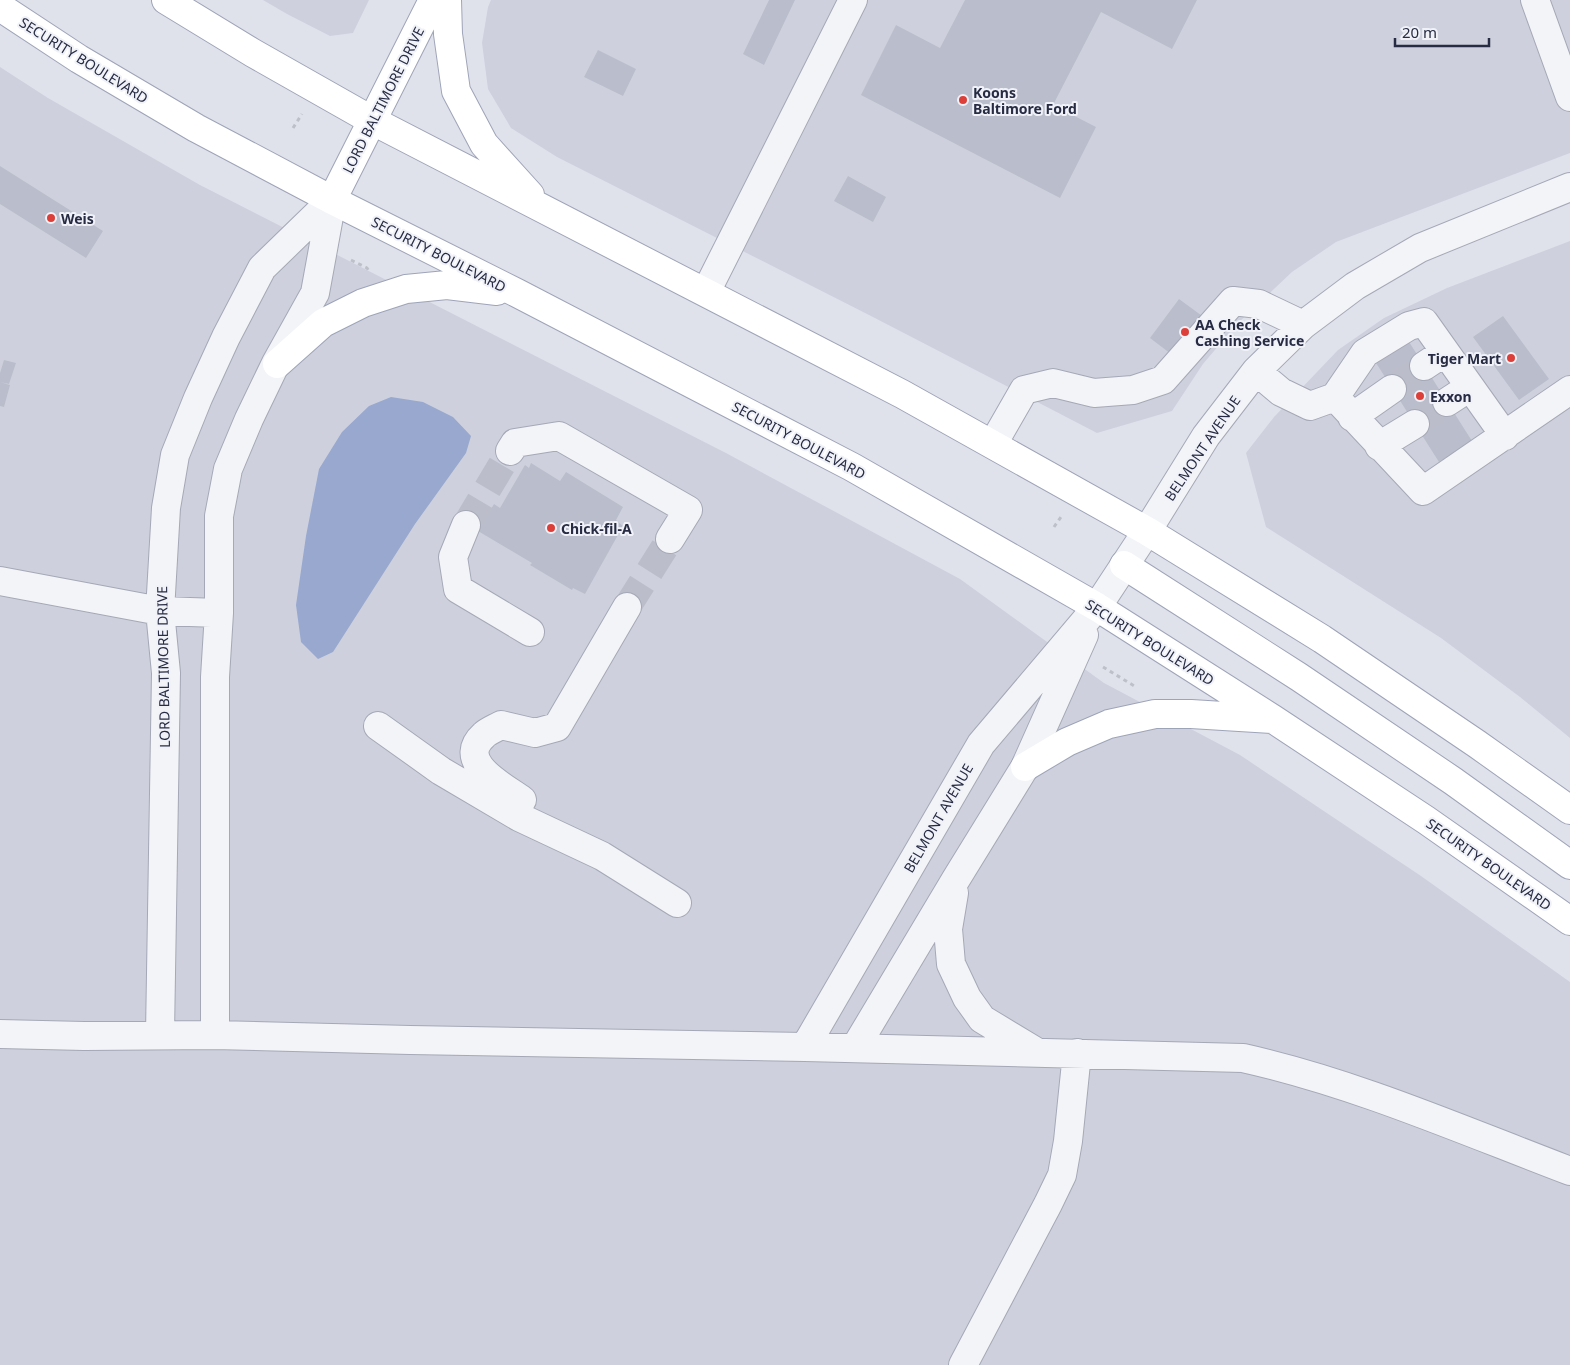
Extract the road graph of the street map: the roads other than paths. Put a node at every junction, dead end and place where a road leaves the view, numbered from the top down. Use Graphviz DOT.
graph roads {
  1 [pos="166,0"];
  2 [pos="433,0"];
  3 [pos="447,0"];
  4 [pos="853,0"];
  5 [pos="1535,0"];
  6 [pos="0,7"];
  7 [pos="1570,97"];
  8 [pos="373,121"];
  9 [pos="1570,187"];
  10 [pos="332,200"];
  11 [pos="541,207"];
  12 [pos="706,292"];
  13 [pos="517,293"];
  14 [pos="1303,325"];
  15 [pos="277,364"];
  16 [pos="1256,370"];
  17 [pos="1470,386"];
  18 [pos="1392,389"];
  19 [pos="1570,390"];
  20 [pos="1447,402"];
  21 [pos="1344,407"];
  22 [pos="1415,424"];
  23 [pos="1505,436"];
  24 [pos="993,444"];
  25 [pos="1379,446"];
  26 [pos="510,451"];
  27 [pos="466,525"];
  28 [pos="1147,531"];
  29 [pos="670,539"];
  30 [pos="1124,565"];
  31 [pos="0,581"];
  32 [pos="627,607"];
  33 [pos="1097,607"];
  34 [pos="160,610"];
  35 [pos="219,613"];
  36 [pos="530,632"];
  37 [pos="1273,719"];
  38 [pos="378,726"];
  39 [pos="1025,767"];
  40 [pos="1570,810"];
  41 [pos="544,828"];
  42 [pos="1570,865"];
  43 [pos="956,879"];
  44 [pos="677,903"];
  45 [pos="1570,921"];
  46 [pos="0,1034"];
  47 [pos="160,1034"];
  48 [pos="215,1035"];
  49 [pos="804,1046"];
  50 [pos="855,1048"];
  51 [pos="1036,1052"];
  52 [pos="1077,1053"];
  53 [pos="1570,1171"];
  54 [pos="962,1365"];
  1 -- 8 [label="main road"];
  2 -- 8 [label="main road, LORD BALTIMORE DRIVE"];
  3 -- 11 [label="main road"];
  4 -- 12 [label="street"];
  5 -- 7 [label="street"];
  6 -- 10 [label="main road, SECURITY BOULEVARD"];
  8 -- 10 [label="main road, LORD BALTIMORE DRIVE"];
  8 -- 11 [label="main road"];
  9 -- 14 [label="street, BELMONT AVENUE"];
  10 -- 13 [label="main road, SECURITY BOULEVARD"];
  10 -- 15 [label="street, LORD BALTIMORE DRIVE"];
  10 -- 34 [label="street, LORD BALTIMORE DRIVE"];
  11 -- 12 [label="main road"];
  12 -- 24 [label="main road"];
  13 -- 15 [label="main road"];
  13 -- 33 [label="main road, SECURITY BOULEVARD"];
  14 -- 16 [label="street, BELMONT AVENUE"];
  14 -- 24 [label="street"];
  15 -- 35 [label="street, LORD BALTIMORE DRIVE"];
  16 -- 21 [label="street"];
  16 -- 28 [label="street, BELMONT AVENUE"];
  17 -- 20 [label="street"];
  17 -- 21 [label="street"];
  17 -- 23 [label="street"];
  18 -- 21 [label="street"];
  19 -- 23 [label="street"];
  21 -- 25 [label="street"];
  22 -- 25 [label="street"];
  23 -- 25 [label="street"];
  24 -- 28 [label="main road"];
  26 -- 29 [label="street"];
  27 -- 36 [label="street"];
  28 -- 30 [label="street, BELMONT AVENUE"];
  28 -- 40 [label="main road"];
  30 -- 33 [label="street, BELMONT AVENUE"];
  30 -- 42 [label="main road"];
  31 -- 34 [label="street"];
  32 -- 41 [label="street"];
  33 -- 37 [label="main road, SECURITY BOULEVARD"];
  33 -- 39 [label="street, BELMONT AVENUE"];
  33 -- 49 [label="street, BELMONT AVENUE"];
  34 -- 35 [label="street"];
  34 -- 47 [label="street, LORD BALTIMORE DRIVE"];
  35 -- 48 [label="street, LORD BALTIMORE DRIVE"];
  37 -- 39 [label="main road"];
  37 -- 45 [label="main road, SECURITY BOULEVARD"];
  38 -- 41 [label="street"];
  39 -- 43 [label="street, BELMONT AVENUE"];
  41 -- 44 [label="street"];
  43 -- 50 [label="street, BELMONT AVENUE"];
  43 -- 51 [label="street"];
  46 -- 47 [label="street"];
  47 -- 48 [label="street"];
  48 -- 49 [label="street"];
  49 -- 50 [label="street"];
  50 -- 51 [label="street"];
  51 -- 52 [label="street"];
  52 -- 53 [label="street"];
  52 -- 54 [label="street"];
}
